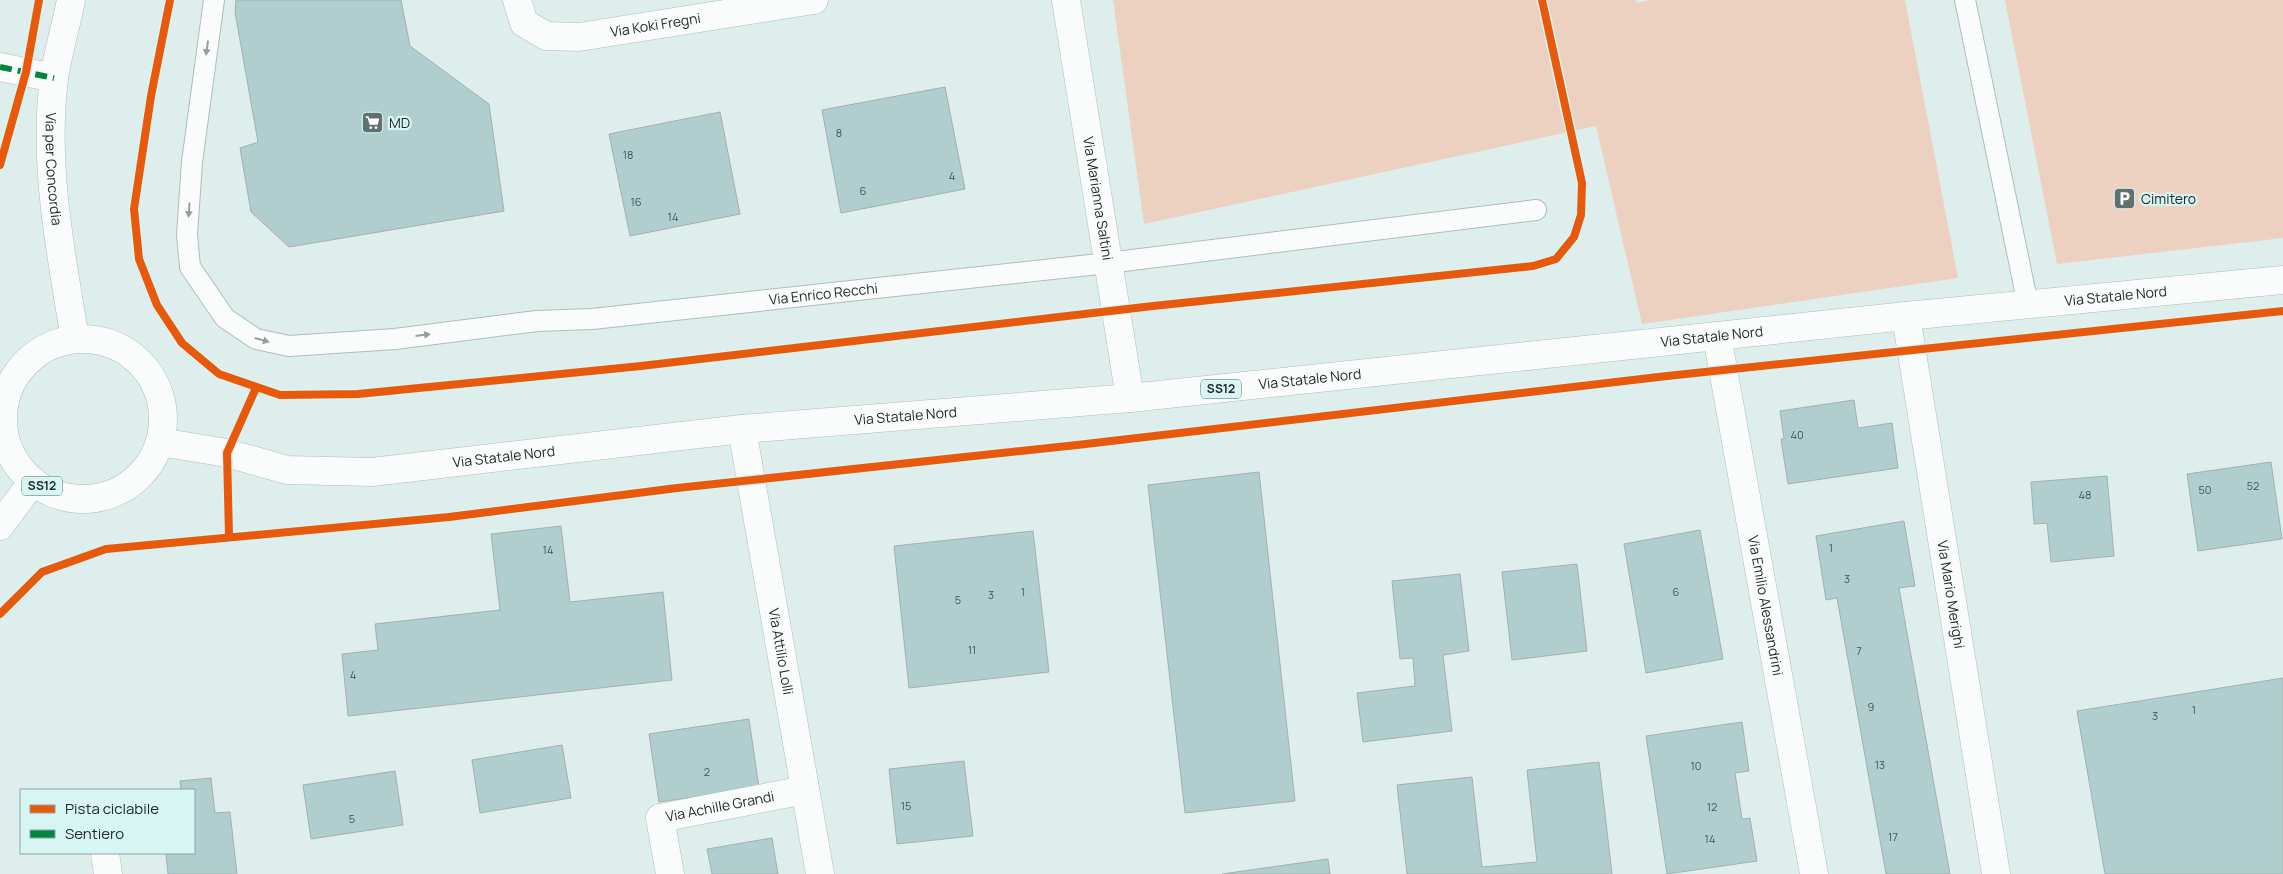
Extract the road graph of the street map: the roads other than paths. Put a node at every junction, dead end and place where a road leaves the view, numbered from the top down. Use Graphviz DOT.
graph roads {
  1 [pos="71,0"];
  2 [pos="214,0"];
  3 [pos="517,0"];
  4 [pos="814,0"];
  5 [pos="1066,0"];
  6 [pos="1965,0"];
  7 [pos="0,67"];
  8 [pos="54,78"];
  9 [pos="1536,210"];
  10 [pos="1108,263"];
  11 [pos="2283,280"];
  12 [pos="2028,305"];
  13 [pos="1906,316"];
  14 [pos="1718,336"];
  15 [pos="75,339"];
  16 [pos="1130,398"];
  17 [pos="742,429"];
  18 [pos="160,442"];
  19 [pos="33,481"];
  20 [pos="0,526"];
  21 [pos="805,790"];
  22 [pos="105,854"];
  23 [pos="108,874"];
  24 [pos="670,874"];
  25 [pos="820,874"];
  26 [pos="1814,874"];
  27 [pos="1996,874"];
  1 -- 8 [label="main road, Via per Concordia"];
  2 -- 10 [label="lane, Via Enrico Recchi, one-way"];
  3 -- 4 [label="main road, Via Koki Fregni"];
  5 -- 10 [label="main road, Via Marianna Saltini"];
  6 -- 12 [label="lane"];
  7 -- 8 [label="main road"];
  8 -- 15 [label="main road, Via per Concordia"];
  9 -- 10 [label="lane, Via Enrico Recchi"];
  10 -- 16 [label="main road, Via Marianna Saltini"];
  11 -- 12 [label="main road, Via Statale Nord / SS12"];
  12 -- 13 [label="main road, Via Statale Nord / SS12"];
  13 -- 14 [label="main road, Via Statale Nord / SS12"];
  13 -- 27 [label="main road, Via Mario Merighi"];
  14 -- 16 [label="main road, Via Statale Nord / SS12"];
  14 -- 26 [label="main road, Via Emilio Alessandrini"];
  15 -- 18 [label="main road, SS12"];
  15 -- 19 [label="main road, SS12"];
  16 -- 17 [label="main road, Via Statale Nord / SS12"];
  17 -- 18 [label="main road, Via Statale Nord / SS12"];
  17 -- 21 [label="main road, Via Attilio Lolli"];
  18 -- 19 [label="main road, SS12"];
  19 -- 20 [label="main road, SS12"];
  21 -- 24 [label="main road, Via Achille Grandi"];
  21 -- 25 [label="main road, Via Attilio Lolli"];
  22 -- 23 [label="main road"];
}
